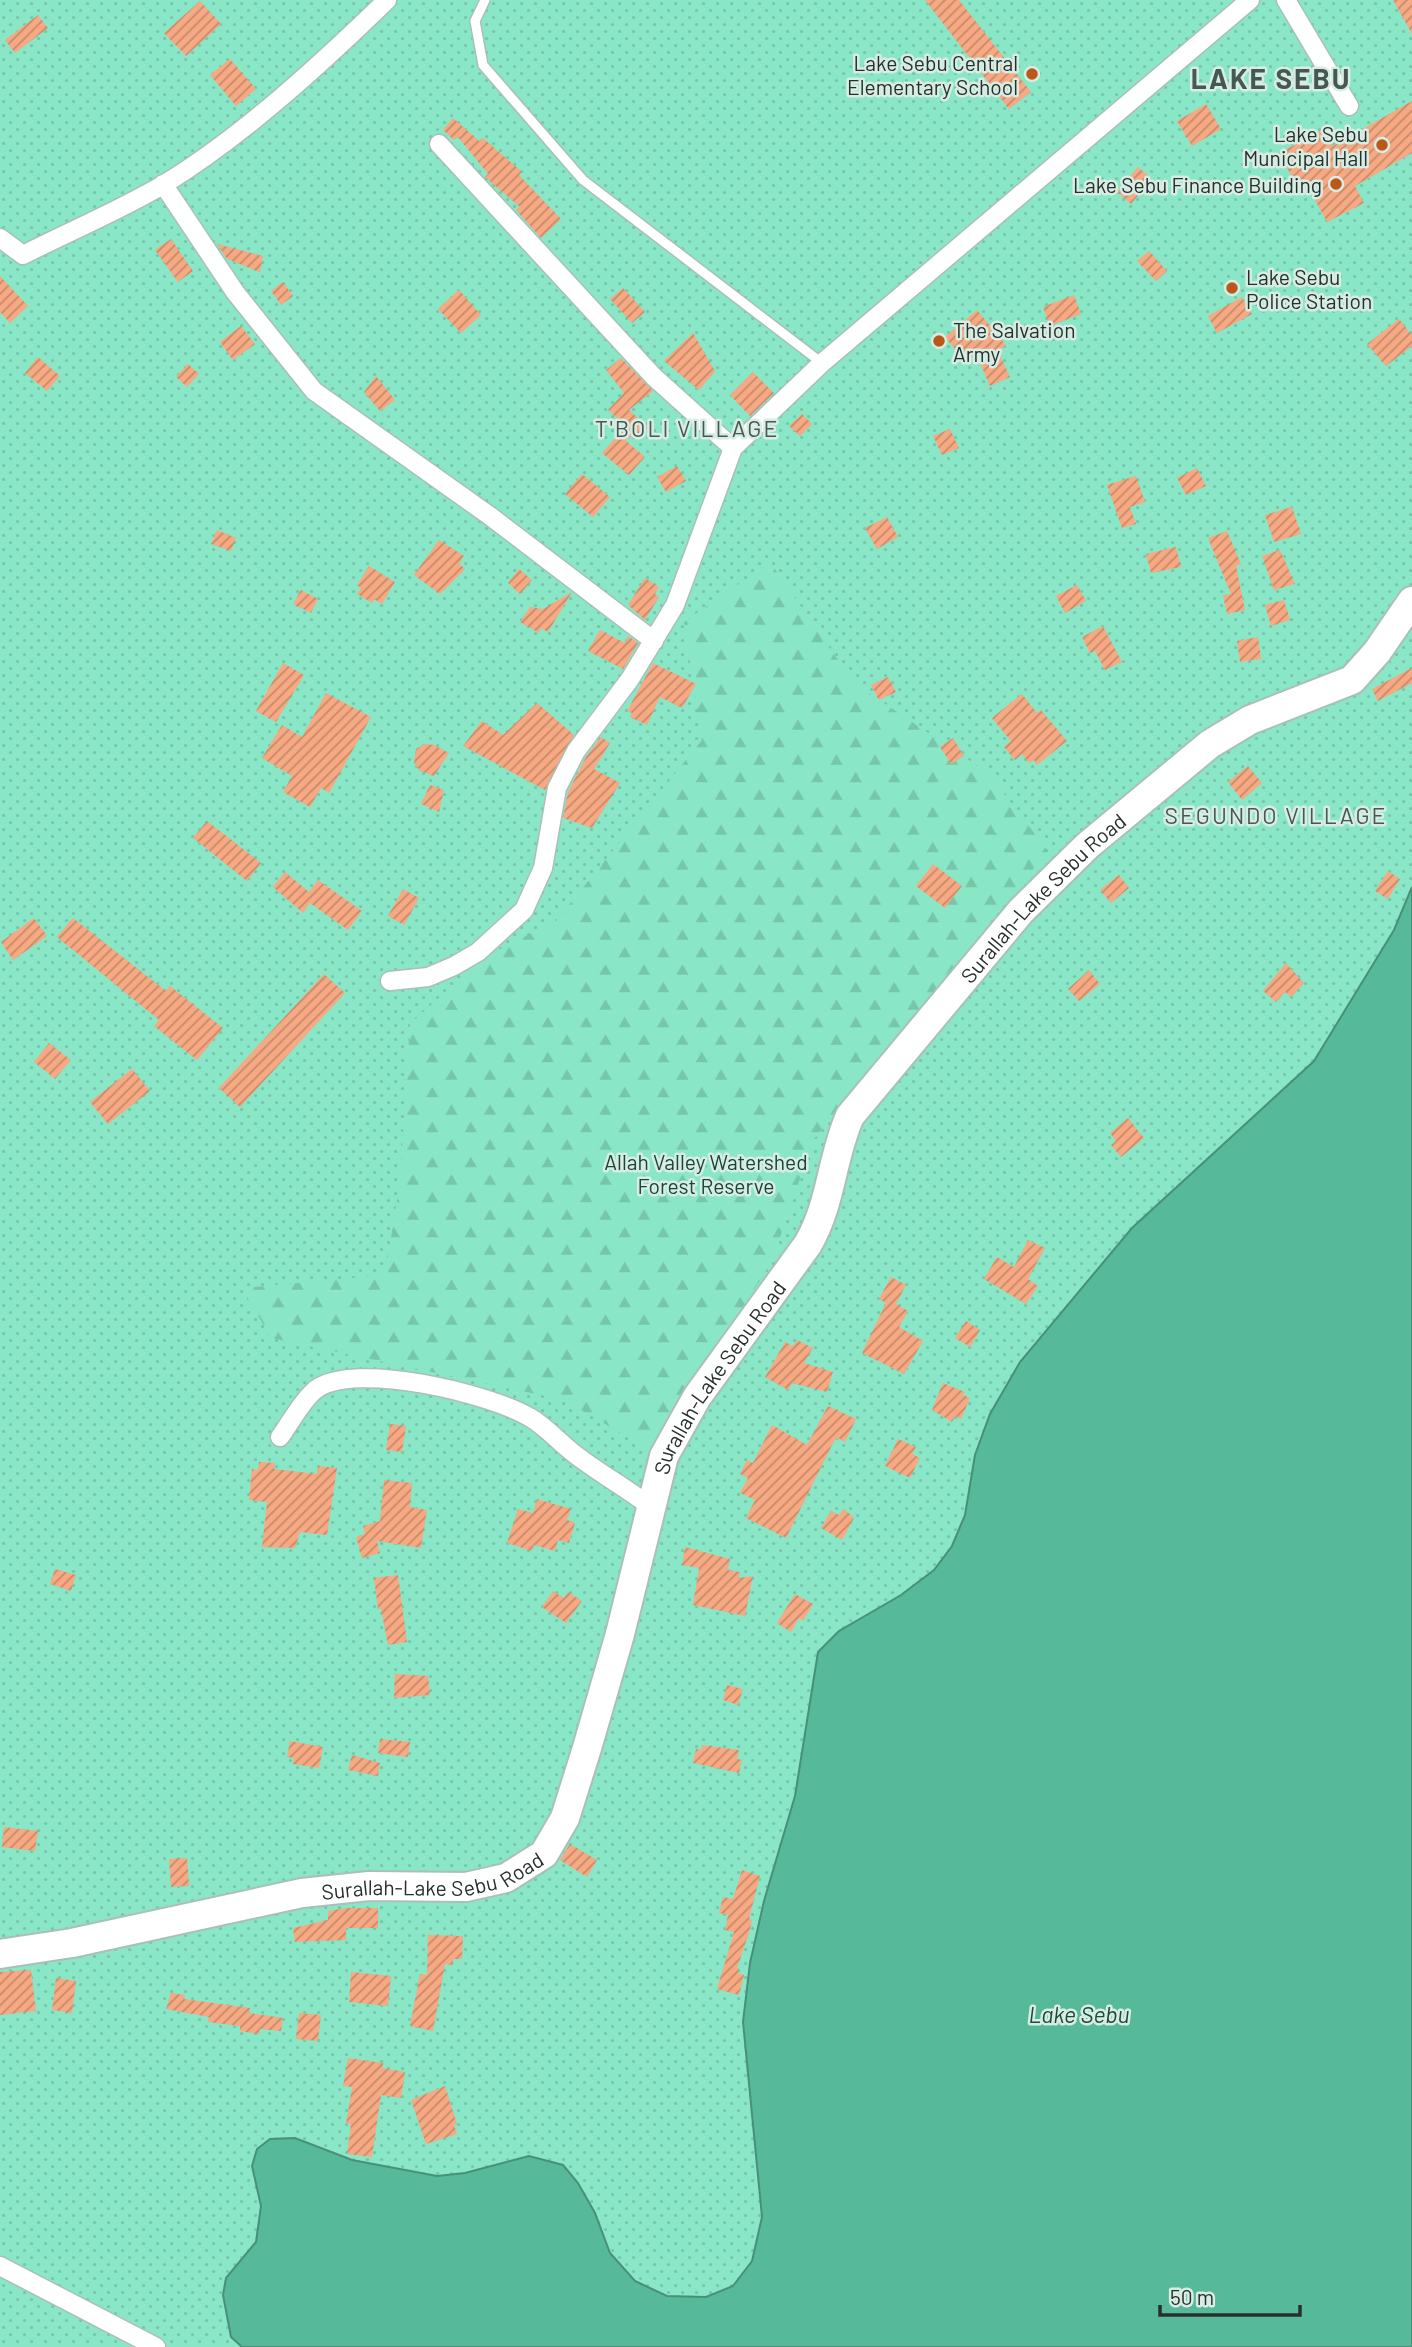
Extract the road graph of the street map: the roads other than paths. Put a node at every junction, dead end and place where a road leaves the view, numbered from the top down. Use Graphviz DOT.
graph roads {
  1 [pos="387,0"];
  2 [pos="485,0"];
  3 [pos="1250,0"];
  4 [pos="1286,0"];
  5 [pos="1349,106"];
  6 [pos="439,144"];
  7 [pos="163,184"];
  8 [pos="0,238"];
  9 [pos="822,363"];
  10 [pos="733,448"];
  11 [pos="1412,601"];
  12 [pos="654,641"];
  13 [pos="390,981"];
  14 [pos="280,1437"];
  15 [pos="651,1507"];
  16 [pos="0,1954"];
  17 [pos="0,2266"];
  18 [pos="156,2347"];
  1 -- 7 [label="street"];
  2 -- 9 [label="lane"];
  3 -- 9 [label="street"];
  4 -- 5 [label="street"];
  6 -- 10 [label="street"];
  7 -- 8 [label="street"];
  7 -- 12 [label="street"];
  9 -- 10 [label="street"];
  10 -- 12 [label="street"];
  11 -- 15 [label="main road, Surallah-Lake Sebu Road"];
  12 -- 13 [label="street"];
  14 -- 15 [label="street"];
  15 -- 16 [label="main road, Surallah-Lake Sebu Road"];
  17 -- 18 [label="street"];
}
